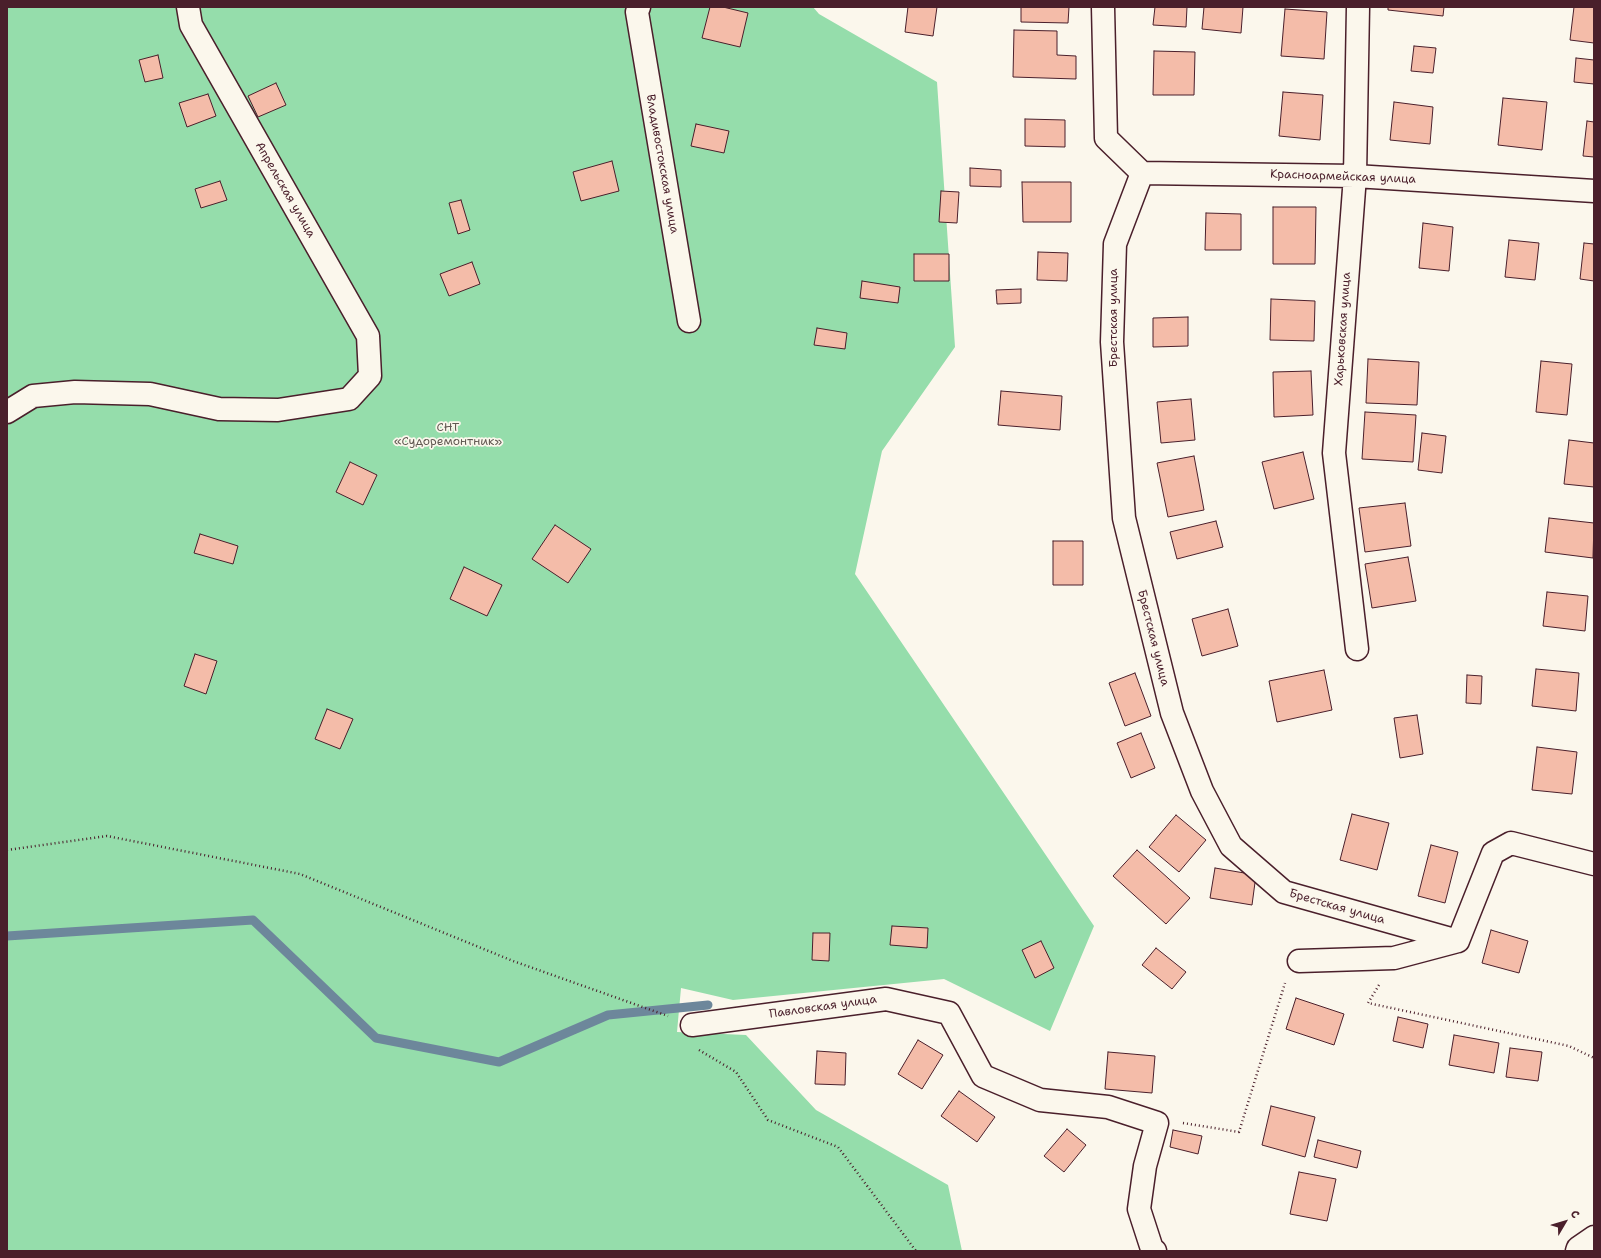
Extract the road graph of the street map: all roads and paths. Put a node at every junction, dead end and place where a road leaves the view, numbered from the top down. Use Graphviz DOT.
graph roads {
  1 [pos="188,7"];
  2 [pos="639,7"];
  3 [pos="1103,7"];
  4 [pos="1358,7"];
  5 [pos="1142,173"];
  6 [pos="1355,176"];
  7 [pos="1594,190"];
  8 [pos="689,321"];
  9 [pos="7,412"];
  10 [pos="1357,649"];
  11 [pos="7,850"];
  12 [pos="1594,864"];
  13 [pos="1458,941"];
  14 [pos="1394,958"];
  15 [pos="1299,961"];
  16 [pos="692,1025"];
  17 [pos="1594,1058"];
  18 [pos="1178,1122"];
  19 [pos="1594,1237"];
  20 [pos="916,1251"];
  21 [pos="1155,1251"];
  22 [pos="1577,1251"];
  1 -- 9 [label="street, Апрельская улица"];
  2 -- 8 [label="street, Владивостокская улица"];
  3 -- 5 [label="street"];
  4 -- 6 [label="street, Харьковская улица"];
  5 -- 6 [label="street, Красноармейская улица"];
  5 -- 13 [label="street, Брестская улица"];
  6 -- 7 [label="street, Красноармейская улица"];
  6 -- 10 [label="street, Харьковская улица"];
  11 -- 16 [label="path"];
  12 -- 13 [label="street"];
  13 -- 14 [label="street"];
  14 -- 15 [label="street"];
  14 -- 17 [label="path"];
  15 -- 18 [label="path"];
  16 -- 20 [label="path"];
  16 -- 21 [label="street, Павловская улица"];
  19 -- 22 [label="street"];
}
